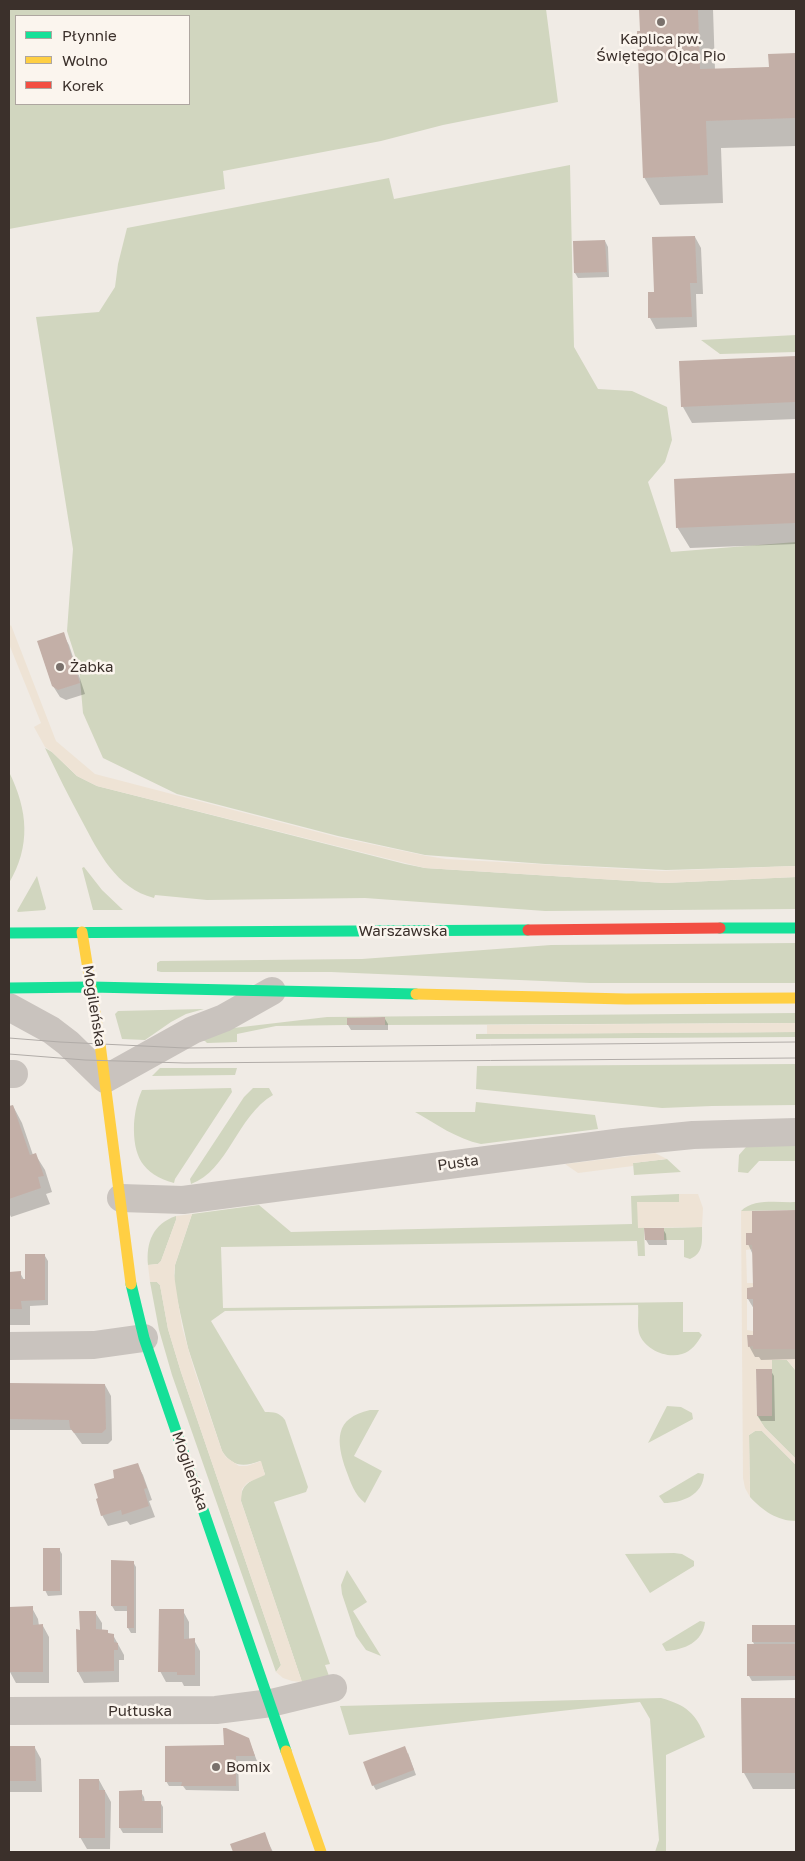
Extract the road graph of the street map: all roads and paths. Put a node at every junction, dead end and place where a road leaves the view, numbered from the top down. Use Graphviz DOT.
graph roads {
  1 [pos="796,928"];
  2 [pos="82,932"];
  3 [pos="9,933"];
  4 [pos="91,987"];
  5 [pos="9,988"];
  6 [pos="272,991"];
  7 [pos="796,998"];
  8 [pos="9,1007"];
  9 [pos="104,1079"];
  10 [pos="796,1132"];
  11 [pos="121,1198"];
  12 [pos="144,1338"];
  13 [pos="9,1346"];
  14 [pos="333,1688"];
  15 [pos="271,1703"];
  16 [pos="9,1711"];
  17 [pos="321,1852"];
  1 -- 2 [label="main road, Warszawska"];
  2 -- 3 [label="main road, Warszawska"];
  2 -- 4 [label="main road, Mogileńska"];
  4 -- 5 [label="main road"];
  4 -- 6 [label="main road"];
  4 -- 9 [label="main road, Mogileńska"];
  6 -- 7 [label="main road"];
  6 -- 9 [label="street"];
  8 -- 9 [label="street, Mogileńska"];
  9 -- 11 [label="main road, Mogileńska"];
  10 -- 11 [label="street, Pusta"];
  11 -- 12 [label="main road, Mogileńska"];
  12 -- 13 [label="street"];
  12 -- 15 [label="main road, Mogileńska"];
  14 -- 15 [label="street, Pułtuska"];
  15 -- 16 [label="street, Pułtuska"];
  15 -- 17 [label="main road, Mogileńska"];
}
